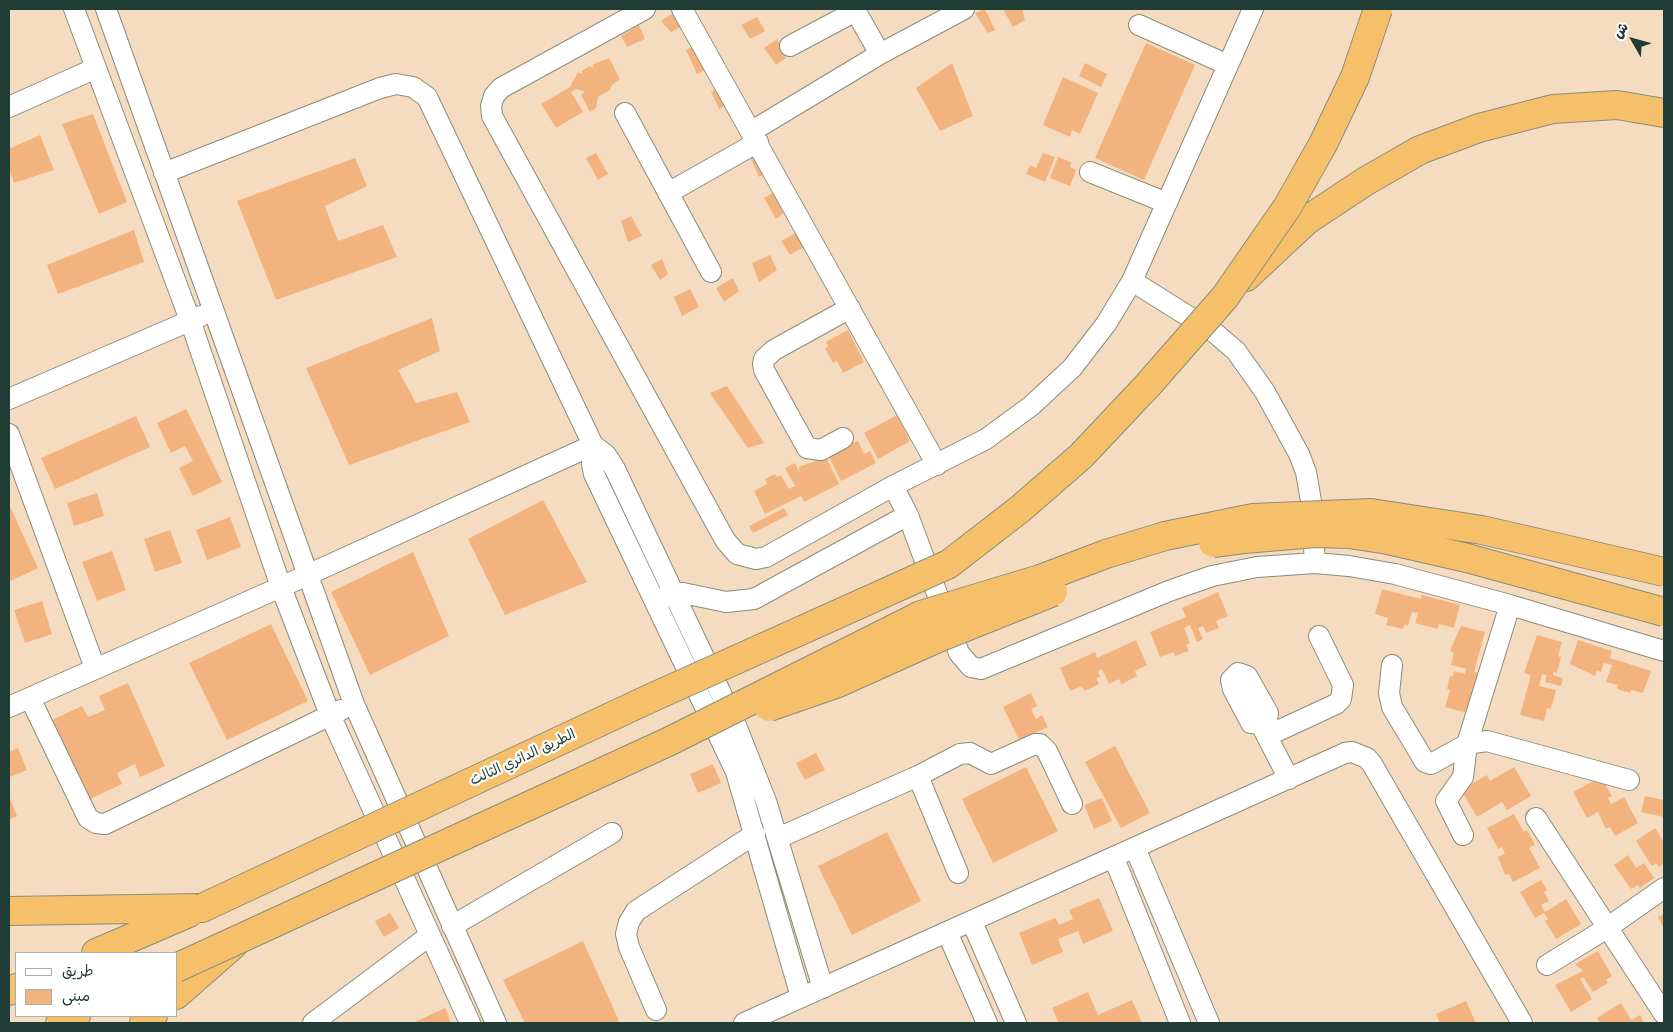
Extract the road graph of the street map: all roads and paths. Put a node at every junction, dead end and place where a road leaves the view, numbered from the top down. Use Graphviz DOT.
graph roads {
  1 [pos="74,9"];
  2 [pos="106,9"];
  3 [pos="645,9"];
  4 [pos="682,9"];
  5 [pos="964,9"];
  6 [pos="1253,9"];
  7 [pos="1378,9"];
  8 [pos="1139,25"];
  9 [pos="790,46"];
  10 [pos="880,54"];
  11 [pos="1228,65"];
  12 [pos="96,68"];
  13 [pos="9,107"];
  14 [pos="625,113"];
  15 [pos="1664,113"];
  16 [pos="755,137"];
  17 [pos="1090,172"];
  18 [pos="164,173"];
  19 [pos="668,193"];
  20 [pos="1167,204"];
  21 [pos="711,272"];
  22 [pos="1132,281"];
  23 [pos="1225,297"];
  24 [pos="850,308"];
  25 [pos="213,312"];
  26 [pos="190,320"];
  27 [pos="9,398"];
  28 [pos="9,434"];
  29 [pos="843,438"];
  30 [pos="593,445"];
  31 [pos="938,465"];
  32 [pos="893,486"];
  33 [pos="908,515"];
  34 [pos="1315,563"];
  35 [pos="1664,572"];
  36 [pos="306,574"];
  37 [pos="281,587"];
  38 [pos="673,594"];
  39 [pos="655,601"];
  40 [pos="1510,605"];
  41 [pos="1664,612"];
  42 [pos="1319,636"];
  43 [pos="1664,651"];
  44 [pos="1392,665"];
  45 [pos="95,668"];
  46 [pos="30,698"];
  47 [pos="354,704"];
  48 [pos="9,707"];
  49 [pos="330,715"];
  50 [pos="670,741"];
  51 [pos="1468,744"];
  52 [pos="918,776"];
  53 [pos="1289,779"];
  54 [pos="1629,780"];
  55 [pos="1072,804"];
  56 [pos="1536,818"];
  57 [pos="612,833"];
  58 [pos="755,834"];
  59 [pos="1463,835"];
  60 [pos="778,838"];
  61 [pos="1135,848"];
  62 [pos="1114,858"];
  63 [pos="958,872"];
  64 [pos="1664,888"];
  65 [pos="202,908"];
  66 [pos="9,911"];
  67 [pos="972,922"];
  68 [pos="452,926"];
  69 [pos="1607,928"];
  70 [pos="947,932"];
  71 [pos="244,936"];
  72 [pos="430,936"];
  73 [pos="98,952"];
  74 [pos="1546,965"];
  75 [pos="178,967"];
  76 [pos="823,988"];
  77 [pos="178,993"];
  78 [pos="801,997"];
  79 [pos="656,1010"];
  80 [pos="1664,1014"];
  81 [pos="74,1017"];
  82 [pos="60,1023"];
  83 [pos="313,1023"];
  84 [pos="470,1023"];
  85 [pos="496,1023"];
  86 [pos="744,1023"];
  87 [pos="987,1023"];
  88 [pos="1016,1023"];
  89 [pos="1180,1023"];
  90 [pos="1209,1023"];
  91 [pos="1522,1023"];
  1 -- 12 [label="street"];
  2 -- 18 [label="street"];
  3 -- 32 [label="street"];
  4 -- 16 [label="street"];
  5 -- 10 [label="street"];
  6 -- 11 [label="street"];
  7 -- 23 [label="highway, bridge"];
  8 -- 11 [label="street"];
  9 -- 10 [label="street"];
  10 -- 16 [label="street"];
  11 -- 20 [label="street"];
  12 -- 13 [label="street"];
  12 -- 26 [label="street"];
  14 -- 19 [label="street"];
  15 -- 23 [label="highway, bridge"];
  16 -- 19 [label="street"];
  16 -- 24 [label="street"];
  17 -- 20 [label="street"];
  18 -- 25 [label="street"];
  18 -- 30 [label="street"];
  19 -- 21 [label="street"];
  20 -- 22 [label="street"];
  22 -- 31 [label="street"];
  22 -- 34 [label="street"];
  23 -- 65 [label="highway, الطريق الدائري الثالث, bridge"];
  24 -- 29 [label="street"];
  24 -- 31 [label="street"];
  25 -- 26 [label="street"];
  25 -- 36 [label="street"];
  26 -- 27 [label="street"];
  26 -- 37 [label="street"];
  28 -- 45 [label="street"];
  30 -- 36 [label="street"];
  30 -- 38 [label="street"];
  30 -- 39 [label="street"];
  31 -- 32 [label="street"];
  32 -- 33 [label="street"];
  33 -- 34 [label="street"];
  33 -- 38 [label="street"];
  34 -- 40 [label="street"];
  35 -- 50 [label="highway, bridge"];
  36 -- 37 [label="street"];
  36 -- 47 [label="street"];
  37 -- 45 [label="street"];
  37 -- 49 [label="street"];
  38 -- 39 [label="street"];
  38 -- 60 [label="street"];
  39 -- 58 [label="street"];
  40 -- 43 [label="street"];
  40 -- 51 [label="street"];
  41 -- 50 [label="highway, bridge"];
  42 -- 53 [label="street"];
  44 -- 51 [label="street"];
  45 -- 46 [label="street"];
  46 -- 48 [label="street"];
  46 -- 49 [label="street"];
  47 -- 49 [label="street"];
  47 -- 68 [label="street"];
  49 -- 72 [label="street"];
  50 -- 71 [label="highway, bridge"];
  51 -- 54 [label="street"];
  51 -- 59 [label="street"];
  52 -- 55 [label="street"];
  52 -- 60 [label="street"];
  52 -- 63 [label="street"];
  53 -- 61 [label="street"];
  53 -- 91 [label="street"];
  56 -- 69 [label="street"];
  57 -- 68 [label="street"];
  58 -- 78 [label="street"];
  58 -- 79 [label="street"];
  60 -- 76 [label="street"];
  61 -- 62 [label="street"];
  61 -- 90 [label="street"];
  62 -- 67 [label="street"];
  62 -- 89 [label="street"];
  64 -- 69 [label="street"];
  65 -- 66 [label="highway"];
  65 -- 73 [label="highway, الطريق الدائري الثالث"];
  67 -- 70 [label="street"];
  67 -- 88 [label="street"];
  68 -- 85 [label="street"];
  69 -- 74 [label="street"];
  69 -- 80 [label="street"];
  70 -- 76 [label="street"];
  70 -- 87 [label="street"];
  71 -- 75 [label="highway, bridge"];
  71 -- 77 [label="highway, bridge"];
  72 -- 83 [label="street"];
  72 -- 84 [label="street"];
  76 -- 78 [label="street"];
  78 -- 86 [label="street"];
  81 -- 82 [label="highway"];
}
